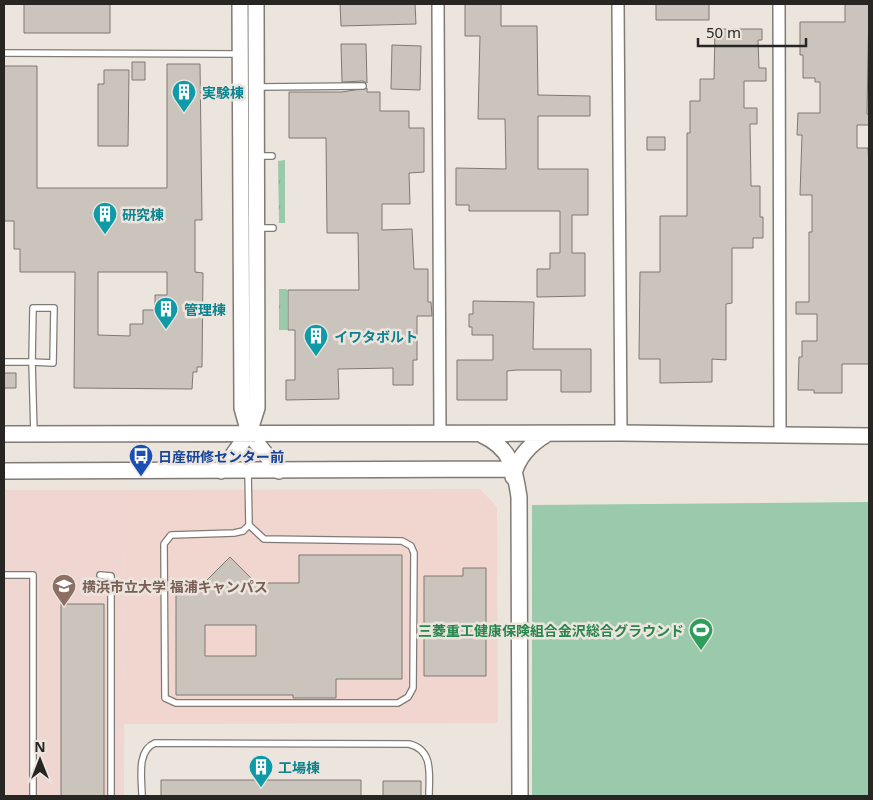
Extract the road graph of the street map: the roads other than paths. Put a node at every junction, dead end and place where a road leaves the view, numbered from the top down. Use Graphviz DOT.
graph roads {
  1 [pos="240,4"];
  2 [pos="256,4"];
  3 [pos="438,4"];
  4 [pos="618,4"];
  5 [pos="779,4"];
  6 [pos="4,53"];
  7 [pos="241,54"];
  8 [pos="256,86"];
  9 [pos="363,86"];
  10 [pos="256,156"];
  11 [pos="272,156"];
  12 [pos="256,228"];
  13 [pos="273,228"];
  14 [pos="4,362"];
  15 [pos="32,362"];
  16 [pos="249,433"];
  17 [pos="621,433"];
  18 [pos="4,434"];
  19 [pos="34,434"];
  20 [pos="440,434"];
  21 [pos="480,434"];
  22 [pos="547,434"];
  23 [pos="780,434"];
  24 [pos="869,436"];
  25 [pos="515,469"];
  26 [pos="221,470"];
  27 [pos="248,470"];
  28 [pos="279,470"];
  29 [pos="4,471"];
  30 [pos="249,525"];
  31 [pos="100,575"];
  32 [pos="4,576"];
  33 [pos="33,796"];
  34 [pos="111,796"];
  35 [pos="142,796"];
  36 [pos="429,796"];
  37 [pos="511,796"];
  38 [pos="520,796"];
  1 -- 7 [label="street"];
  2 -- 8 [label="street"];
  3 -- 20 [label="street"];
  4 -- 17 [label="street"];
  5 -- 23 [label="street"];
  6 -- 7 [label="lane"];
  7 -- 16 [label="street"];
  8 -- 9 [label="lane"];
  8 -- 10 [label="street"];
  10 -- 11 [label="lane"];
  10 -- 12 [label="street"];
  12 -- 13 [label="lane"];
  12 -- 16 [label="street"];
  14 -- 15 [label="lane"];
  15 -- 15 [label="lane"];
  15 -- 19 [label="lane"];
  16 -- 19 [label="street"];
  16 -- 20 [label="street"];
  16 -- 26 [label="street"];
  16 -- 28 [label="street"];
  17 -- 22 [label="street"];
  17 -- 23 [label="street"];
  18 -- 19 [label="street"];
  20 -- 21 [label="street"];
  21 -- 22 [label="street"];
  21 -- 25 [label="street"];
  22 -- 25 [label="street"];
  23 -- 24 [label="street"];
  25 -- 28 [label="street"];
  25 -- 37 [label="street"];
  25 -- 38 [label="street"];
  26 -- 27 [label="street"];
  26 -- 29 [label="street"];
  27 -- 28 [label="street"];
  27 -- 30 [label="lane"];
  30 -- 30 [label="lane"];
  31 -- 34 [label="lane"];
  32 -- 33 [label="lane"];
  35 -- 36 [label="lane"];
}
